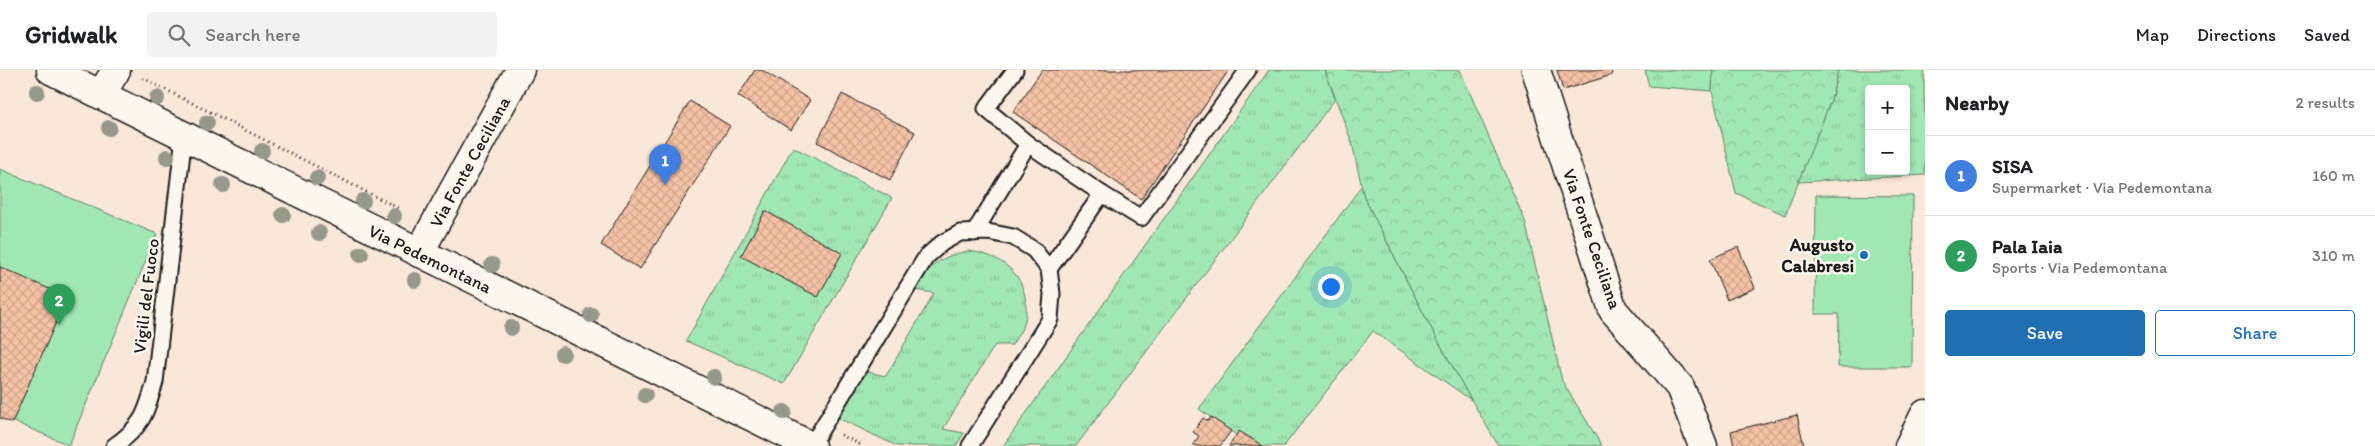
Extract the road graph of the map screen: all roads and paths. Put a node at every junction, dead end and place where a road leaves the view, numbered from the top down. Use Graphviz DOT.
graph roads {
  1 [pos="51,70"];
  2 [pos="116,70"];
  3 [pos="520,70"];
  4 [pos="1015,70"];
  5 [pos="1248,70"];
  6 [pos="1536,70"];
  7 [pos="101,95"];
  8 [pos="184,136"];
  9 [pos="1028,144"];
  10 [pos="1102,194"];
  11 [pos="974,232"];
  12 [pos="419,253"];
  13 [pos="1048,269"];
  14 [pos="1925,414"];
  15 [pos="114,446"];
  16 [pos="811,446"];
  17 [pos="970,446"];
  18 [pos="1704,446"];
  19 [pos="1909,446"];
  1 -- 7 [label="street, Via Pedemontana"];
  2 -- 7 [label="street"];
  3 -- 12 [label="street, Via Fonte Ceciliana"];
  4 -- 9 [label="lane"];
  5 -- 10 [label="lane"];
  6 -- 18 [label="street, Via Fonte Ceciliana"];
  7 -- 8 [label="street, Via Pedemontana"];
  8 -- 12 [label="street, Via Pedemontana"];
  8 -- 15 [label="lane, Vigili del Fuoco"];
  9 -- 10 [label="lane"];
  9 -- 11 [label="lane"];
  10 -- 13 [label="lane"];
  11 -- 13 [label="lane"];
  11 -- 16 [label="lane"];
  12 -- 16 [label="street, Via Pedemontana"];
  13 -- 17 [label="lane"];
  14 -- 19 [label="street"];
}
